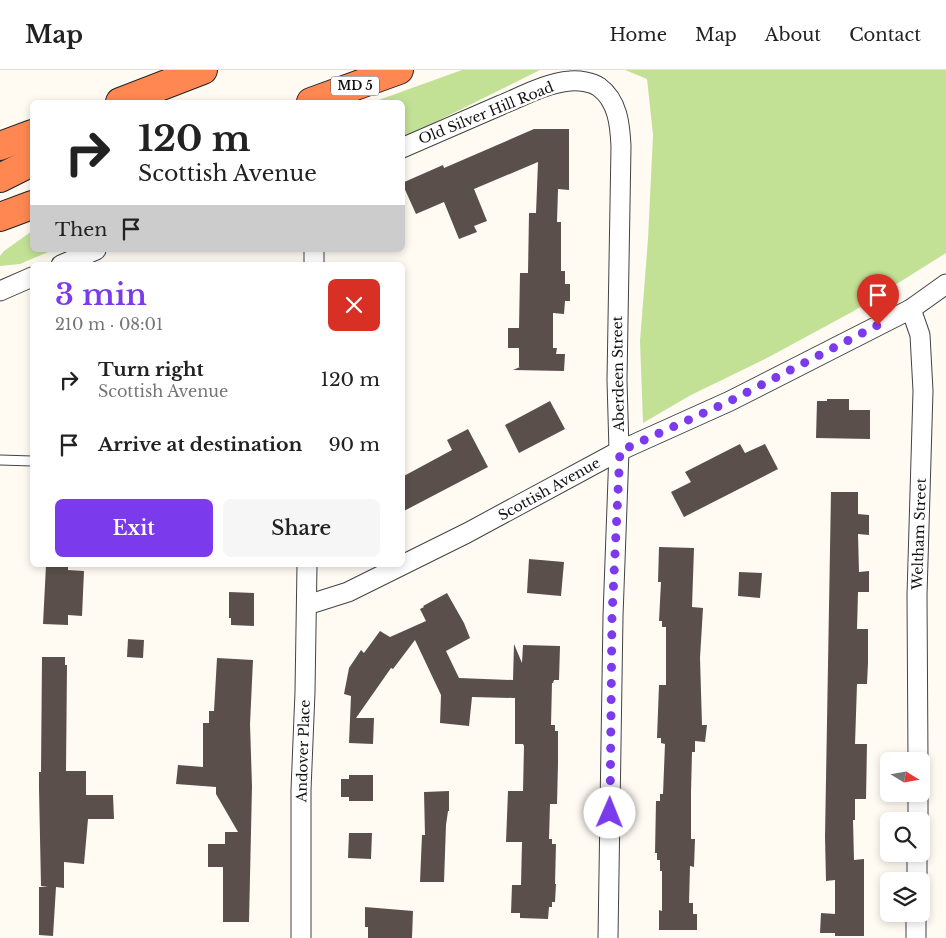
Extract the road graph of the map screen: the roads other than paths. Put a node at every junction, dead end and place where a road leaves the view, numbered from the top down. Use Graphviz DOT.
graph roads {
  1 [pos="203,70"];
  2 [pos="399,70"];
  3 [pos="599,87"];
  4 [pos="146,96"];
  5 [pos="129,100"];
  6 [pos="316,100"];
  7 [pos="30,135"];
  8 [pos="0,146"];
  9 [pos="405,147"];
  10 [pos="30,163"];
  11 [pos="0,178"];
  12 [pos="30,206"];
  13 [pos="0,217"];
  14 [pos="91,252"];
  15 [pos="68,262"];
  16 [pos="30,278"];
  17 [pos="946,284"];
  18 [pos="0,291"];
  19 [pos="911,309"];
  20 [pos="620,451"];
  21 [pos="0,460"];
  22 [pos="30,461"];
  23 [pos="405,564"];
  24 [pos="307,567"];
  25 [pos="400,567"];
  26 [pos="307,605"];
  27 [pos="918,752"];
  28 [pos="916,922"];
  29 [pos="300,938"];
  30 [pos="608,938"];
  31 [pos="916,938"];
  1 -- 4 [label="highway"];
  2 -- 6 [label="highway, MD 5"];
  3 -- 9 [label="street, Old Silver Hill Road"];
  3 -- 20 [label="street, Aberdeen Street"];
  4 -- 5 [label="highway"];
  7 -- 8 [label="highway"];
  10 -- 11 [label="highway"];
  12 -- 13 [label="highway"];
  14 -- 15 [label="street"];
  16 -- 18 [label="street"];
  17 -- 19 [label="street, Scottish Avenue"];
  19 -- 20 [label="street, Scottish Avenue"];
  19 -- 27 [label="street, Weltham Street"];
  20 -- 23 [label="street, Scottish Avenue"];
  20 -- 30 [label="street, Aberdeen Street"];
  21 -- 22 [label="lane"];
  24 -- 26 [label="street, Andover Place"];
  25 -- 26 [label="street, Scottish Avenue"];
  26 -- 29 [label="street, Andover Place"];
  28 -- 31 [label="street"];
}
